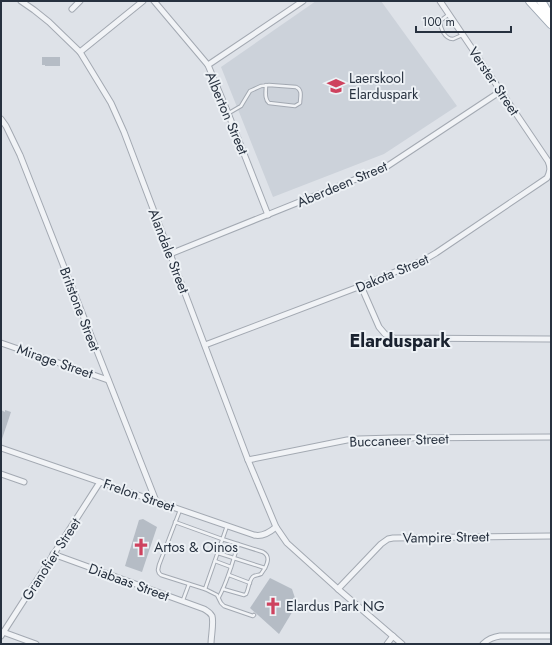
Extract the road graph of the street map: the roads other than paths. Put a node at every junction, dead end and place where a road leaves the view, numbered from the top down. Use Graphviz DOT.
graph roads {
  1 [pos="21,1"];
  2 [pos="80,1"];
  3 [pos="143,1"];
  4 [pos="154,1"];
  5 [pos="303,1"];
  6 [pos="440,1"];
  7 [pos="530,1"];
  8 [pos="541,1"];
  9 [pos="72,9"];
  10 [pos="450,14"];
  11 [pos="551,18"];
  12 [pos="551,24"];
  13 [pos="463,34"];
  14 [pos="80,52"];
  15 [pos="208,65"];
  16 [pos="266,85"];
  17 [pos="501,90"];
  18 [pos="228,113"];
  19 [pos="1,119"];
  20 [pos="548,161"];
  21 [pos="268,215"];
  22 [pos="170,254"];
  23 [pos="361,286"];
  24 [pos="551,339"];
  25 [pos="1,343"];
  26 [pos="205,345"];
  27 [pos="108,380"];
  28 [pos="551,437"];
  29 [pos="1,448"];
  30 [pos="248,460"];
  31 [pos="1,474"];
  32 [pos="24,482"];
  33 [pos="100,482"];
  34 [pos="156,501"];
  35 [pos="180,509"];
  36 [pos="175,522"];
  37 [pos="227,526"];
  38 [pos="276,527"];
  39 [pos="551,536"];
  40 [pos="222,539"];
  41 [pos="238,544"];
  42 [pos="218,553"];
  43 [pos="53,554"];
  44 [pos="234,558"];
  45 [pos="214,561"];
  46 [pos="231,567"];
  47 [pos="265,568"];
  48 [pos="229,575"];
  49 [pos="250,582"];
  50 [pos="189,584"];
  51 [pos="206,589"];
  52 [pos="223,589"];
  53 [pos="338,589"];
  54 [pos="219,597"];
  55 [pos="182,601"];
  56 [pos="254,615"];
  57 [pos="2,634"];
  58 [pos="394,636"];
  59 [pos="551,636"];
  60 [pos="36,644"];
  61 [pos="211,644"];
  62 [pos="387,644"];
  63 [pos="402,644"];
  64 [pos="483,644"];
  1 -- 14 [label="street, Alandale Street"];
  2 -- 9 [label="street"];
  3 -- 14 [label="street"];
  4 -- 15 [label="street, Alberton Street"];
  5 -- 15 [label="street"];
  6 -- 10 [label="street, Verster Street"];
  7 -- 12 [label="main road"];
  8 -- 11 [label="main road"];
  10 -- 13 [label="street, Verster Street"];
  10 -- 13 [label="lane"];
  13 -- 17 [label="street, Verster Street"];
  14 -- 22 [label="street, Alandale Street"];
  15 -- 18 [label="street, Alberton Street"];
  16 -- 16 [label="lane"];
  16 -- 18 [label="lane"];
  17 -- 20 [label="street, Verster Street"];
  17 -- 21 [label="street, Aberdeen Street"];
  18 -- 21 [label="street, Alberton Street"];
  19 -- 27 [label="street, Britstone Street"];
  20 -- 23 [label="street, Dakota Street"];
  21 -- 22 [label="street, Aberdeen Street"];
  22 -- 26 [label="street, Alandale Street"];
  23 -- 24 [label="street"];
  23 -- 26 [label="street, Dakota Street"];
  25 -- 27 [label="street, Mirage Street"];
  26 -- 30 [label="street, Alandale Street"];
  27 -- 34 [label="street, Britstone Street"];
  28 -- 30 [label="street, Buccaneer Street"];
  29 -- 33 [label="street, Frelon Street"];
  30 -- 38 [label="street, Alandale Street"];
  31 -- 32 [label="street"];
  33 -- 34 [label="street, Frelon Street"];
  33 -- 43 [label="street, Granofier Street"];
  34 -- 35 [label="street, Frelon Street"];
  35 -- 36 [label="lane"];
  35 -- 37 [label="street, Frelon Street"];
  36 -- 40 [label="lane"];
  36 -- 50 [label="lane"];
  37 -- 38 [label="street, Frelon Street"];
  37 -- 40 [label="lane"];
  38 -- 53 [label="street, Alandale Street"];
  39 -- 53 [label="street, Vampire Street"];
  40 -- 41 [label="lane"];
  40 -- 42 [label="lane"];
  41 -- 44 [label="lane"];
  41 -- 47 [label="lane"];
  42 -- 44 [label="lane"];
  42 -- 45 [label="lane"];
  43 -- 55 [label="street, Diabaas Street"];
  43 -- 57 [label="street, Granofier Street"];
  44 -- 46 [label="lane"];
  44 -- 47 [label="lane"];
  45 -- 46 [label="lane"];
  45 -- 51 [label="lane"];
  46 -- 48 [label="lane"];
  47 -- 49 [label="lane"];
  48 -- 49 [label="lane"];
  48 -- 52 [label="lane"];
  49 -- 52 [label="lane"];
  50 -- 51 [label="lane"];
  50 -- 55 [label="lane"];
  51 -- 54 [label="lane"];
  52 -- 54 [label="lane"];
  53 -- 58 [label="street, Alandale Street"];
  54 -- 56 [label="lane"];
  55 -- 61 [label="street, Diabaas Street"];
  57 -- 60 [label="street"];
  58 -- 62 [label="street"];
  58 -- 63 [label="street, Alandale Street"];
  59 -- 64 [label="street"];
}
